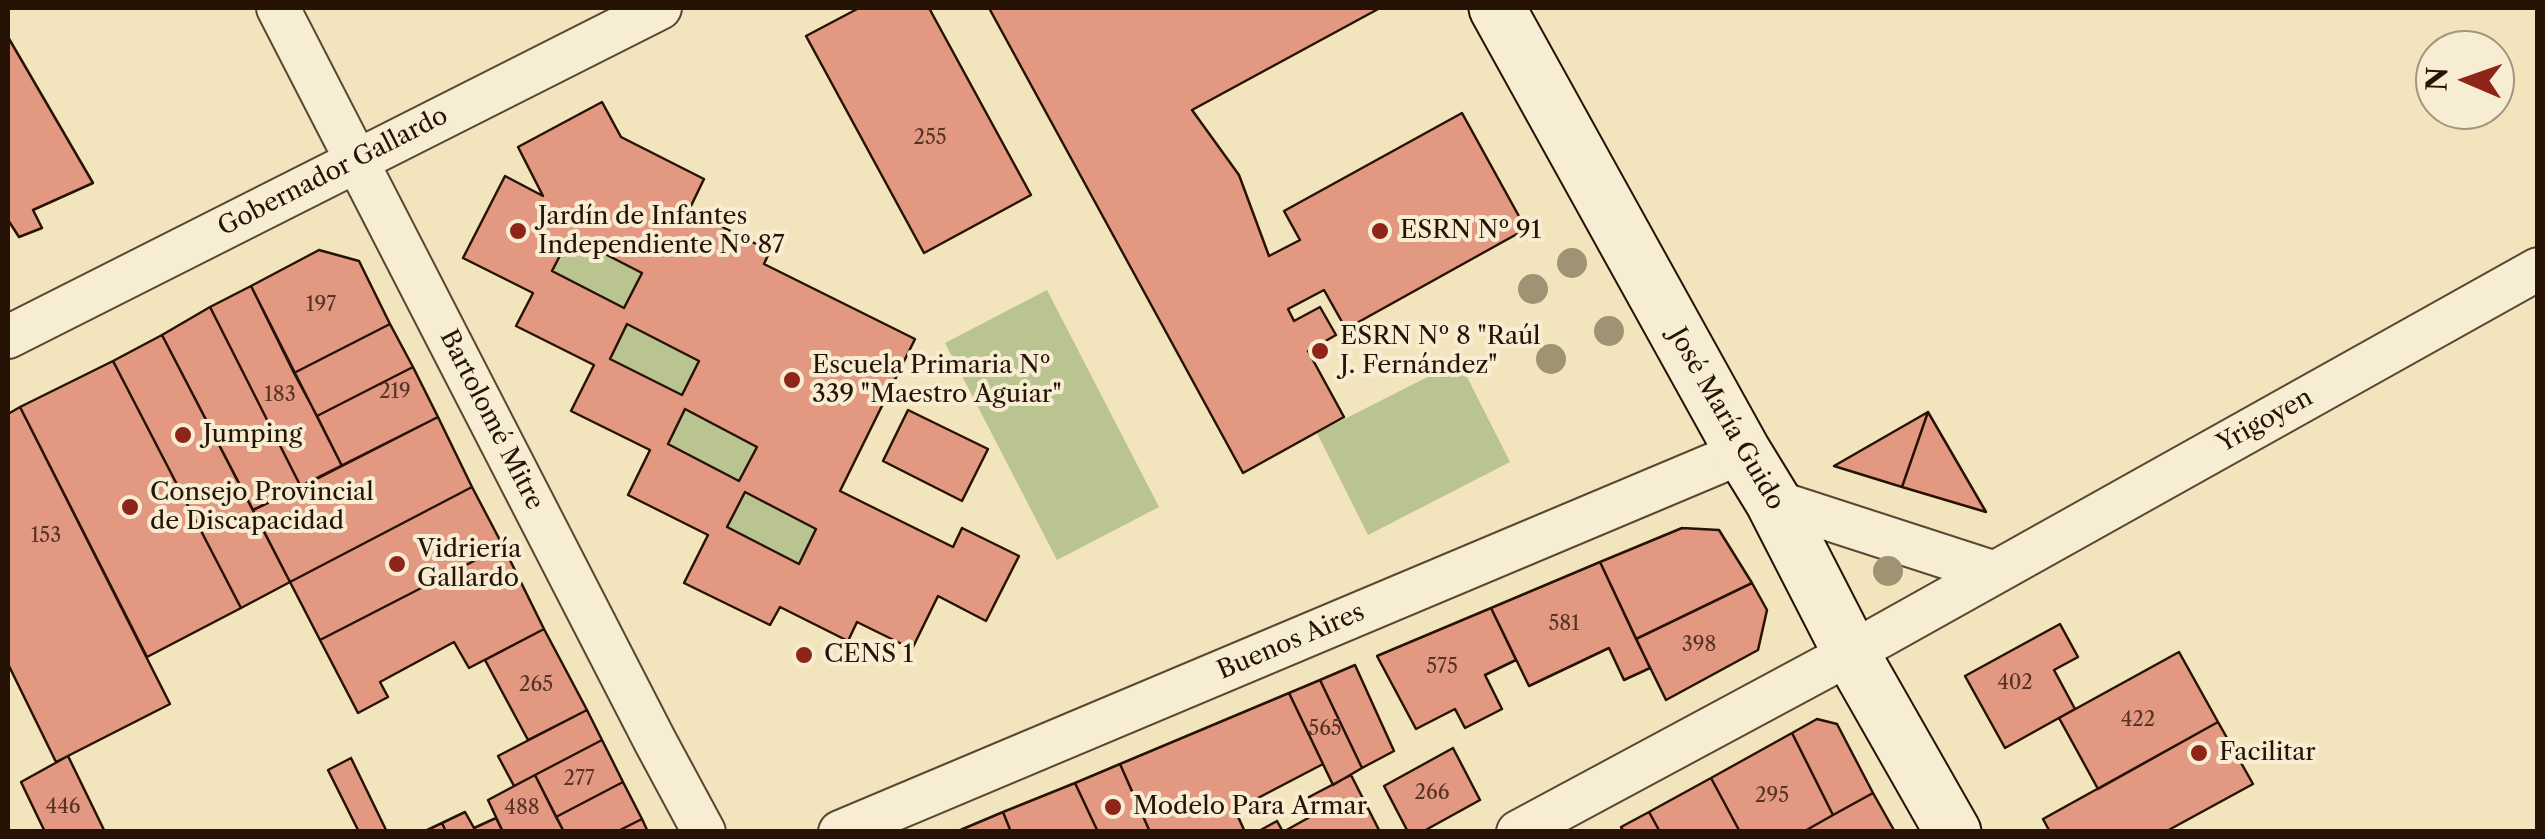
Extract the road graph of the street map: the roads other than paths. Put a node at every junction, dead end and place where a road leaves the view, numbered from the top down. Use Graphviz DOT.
graph roads {
  1 [pos="278,8"];
  2 [pos="660,8"];
  3 [pos="1496,8"];
  4 [pos="358,158"];
  5 [pos="2538,270"];
  6 [pos="8,338"];
  7 [pos="1742,452"];
  8 [pos="1773,501"];
  9 [pos="1992,572"];
  10 [pos="1851,652"];
  11 [pos="704,832"];
  12 [pos="840,832"];
  13 [pos="1518,832"];
  14 [pos="1953,832"];
  1 -- 4 [label="street, Bartolomé Mitre"];
  2 -- 4 [label="street, Gobernador Gallardo"];
  3 -- 7 [label="main road, José María Guido"];
  4 -- 6 [label="street, Gobernador Gallardo"];
  4 -- 11 [label="street, Bartolomé Mitre"];
  5 -- 9 [label="street, Yrigoyen"];
  7 -- 8 [label="main road, José María Guido"];
  7 -- 12 [label="street, Buenos Aires"];
  8 -- 9 [label="street"];
  8 -- 10 [label="main road, José María Guido"];
  9 -- 10 [label="street, Yrigoyen"];
  10 -- 13 [label="street, Yrigoyen"];
  10 -- 14 [label="main road, José María Guido"];
}
